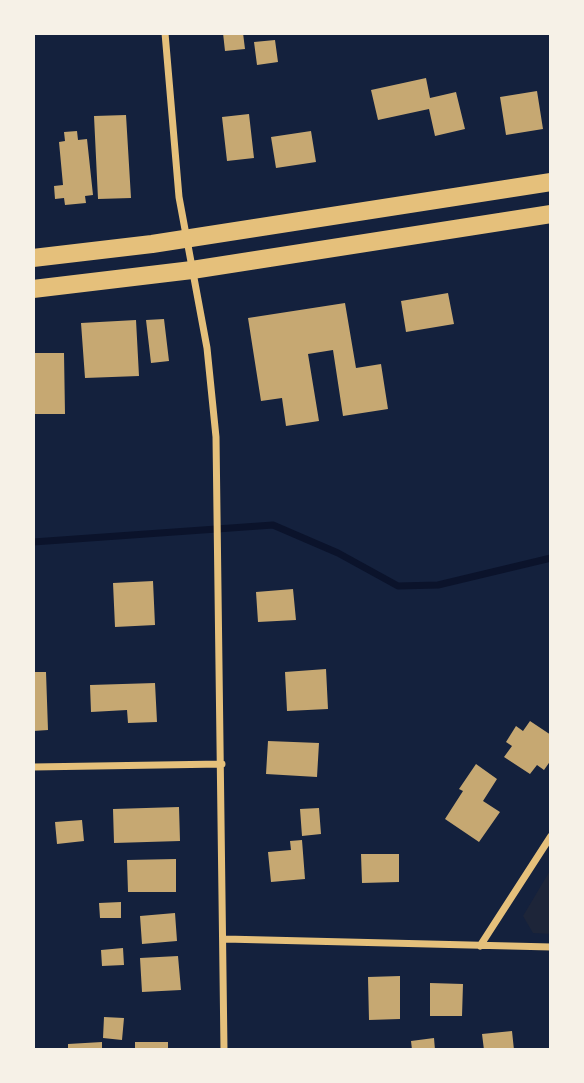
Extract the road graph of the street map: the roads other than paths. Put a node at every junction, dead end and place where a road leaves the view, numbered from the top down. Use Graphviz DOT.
graph roads {
  1 [pos="164,33"];
  2 [pos="551,182"];
  3 [pos="551,214"];
  4 [pos="186,239"];
  5 [pos="33,258"];
  6 [pos="192,270"];
  7 [pos="33,289"];
  8 [pos="222,764"];
  9 [pos="33,767"];
  10 [pos="551,836"];
  11 [pos="225,939"];
  12 [pos="480,946"];
  13 [pos="551,947"];
  14 [pos="224,1050"];
  1 -- 4 [label="street"];
  2 -- 4 [label="main road"];
  3 -- 6 [label="main road"];
  4 -- 5 [label="main road"];
  4 -- 6 [label="street"];
  6 -- 7 [label="main road"];
  6 -- 8 [label="street"];
  8 -- 9 [label="street"];
  8 -- 11 [label="street"];
  10 -- 12 [label="street"];
  11 -- 12 [label="street"];
  11 -- 14 [label="street"];
  12 -- 13 [label="street"];
}
